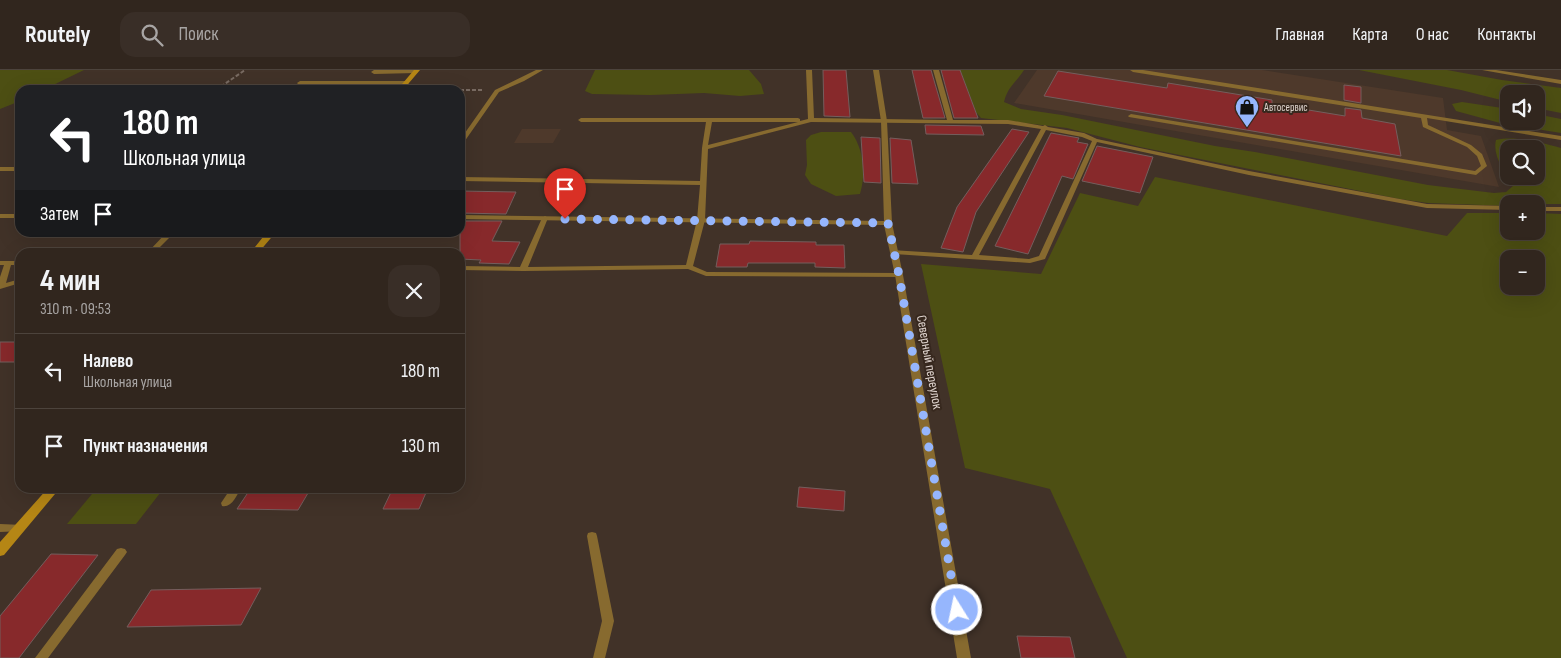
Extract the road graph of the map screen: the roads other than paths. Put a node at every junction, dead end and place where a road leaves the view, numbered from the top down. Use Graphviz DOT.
graph roads {
  1 [pos="540,70"];
  2 [pos="810,70"];
  3 [pos="876,70"];
  4 [pos="936,70"];
  5 [pos="1132,70"];
  6 [pos="1485,70"];
  7 [pos="417,71"];
  8 [pos="374,72"];
  9 [pos="1561,82"];
  10 [pos="300,83"];
  11 [pos="351,85"];
  12 [pos="404,85"];
  13 [pos="497,91"];
  14 [pos="1131,116"];
  15 [pos="1424,116"];
  16 [pos="581,120"];
  17 [pos="709,120"];
  18 [pos="811,120"];
  19 [pos="884,121"];
  20 [pos="951,122"];
  21 [pos="1045,127"];
  22 [pos="465,137"];
  23 [pos="1561,138"];
  24 [pos="1095,140"];
  25 [pos="705,148"];
  26 [pos="0,169"];
  27 [pos="15,169"];
  28 [pos="465,179"];
  29 [pos="704,183"];
  30 [pos="1500,208"];
  31 [pos="1545,209"];
  32 [pos="1561,209"];
  33 [pos="0,216"];
  34 [pos="15,216"];
  35 [pos="465,217"];
  36 [pos="546,218"];
  37 [pos="701,220"];
  38 [pos="888,223"];
  39 [pos="167,237"];
  40 [pos="268,237"];
  41 [pos="155,248"];
  42 [pos="258,248"];
  43 [pos="894,252"];
  44 [pos="974,258"];
  45 [pos="4,263"];
  46 [pos="689,267"];
  47 [pos="465,268"];
  48 [pos="523,269"];
  49 [pos="899,275"];
  50 [pos="15,282"];
  51 [pos="1,286"];
  52 [pos="50,493"];
  53 [pos="233,493"];
  54 [pos="226,503"];
  55 [pos="0,528"];
  56 [pos="19,528"];
  57 [pos="592,536"];
  58 [pos="0,551"];
  59 [pos="121,552"];
  60 [pos="40,658"];
  61 [pos="599,658"];
  62 [pos="964,658"];
  1 -- 13 [label="lane"];
  2 -- 18 [label="lane"];
  3 -- 19 [label="street, Северный переулок"];
  4 -- 20 [label="lane"];
  5 -- 15 [label="lane"];
  6 -- 9 [label="street"];
  7 -- 8 [label="lane"];
  7 -- 12 [label="main road"];
  10 -- 11 [label="lane"];
  13 -- 22 [label="lane"];
  14 -- 15 [label="lane"];
  15 -- 23 [label="lane"];
  16 -- 17 [label="lane"];
  17 -- 18 [label="lane"];
  17 -- 25 [label="lane"];
  18 -- 19 [label="lane"];
  18 -- 25 [label="lane"];
  19 -- 20 [label="lane"];
  19 -- 38 [label="street, Северный переулок"];
  20 -- 21 [label="lane"];
  21 -- 24 [label="lane"];
  21 -- 44 [label="lane"];
  24 -- 30 [label="lane"];
  24 -- 44 [label="lane"];
  25 -- 29 [label="lane"];
  26 -- 27 [label="lane"];
  28 -- 29 [label="lane"];
  29 -- 37 [label="lane"];
  31 -- 32 [label="lane"];
  33 -- 34 [label="street"];
  35 -- 36 [label="street"];
  36 -- 37 [label="street"];
  36 -- 48 [label="lane"];
  37 -- 38 [label="street"];
  37 -- 46 [label="lane"];
  38 -- 43 [label="street, Северный переулок"];
  39 -- 41 [label="lane"];
  40 -- 42 [label="main road"];
  43 -- 44 [label="lane"];
  43 -- 49 [label="street, Северный переулок"];
  45 -- 51 [label="lane"];
  46 -- 48 [label="lane"];
  46 -- 49 [label="lane"];
  47 -- 48 [label="lane"];
  49 -- 62 [label="street, Северный переулок"];
  50 -- 51 [label="lane"];
  52 -- 56 [label="main road"];
  53 -- 54 [label="lane"];
  55 -- 56 [label="lane"];
  56 -- 58 [label="main road"];
  57 -- 61 [label="lane"];
  59 -- 60 [label="lane"];
}
